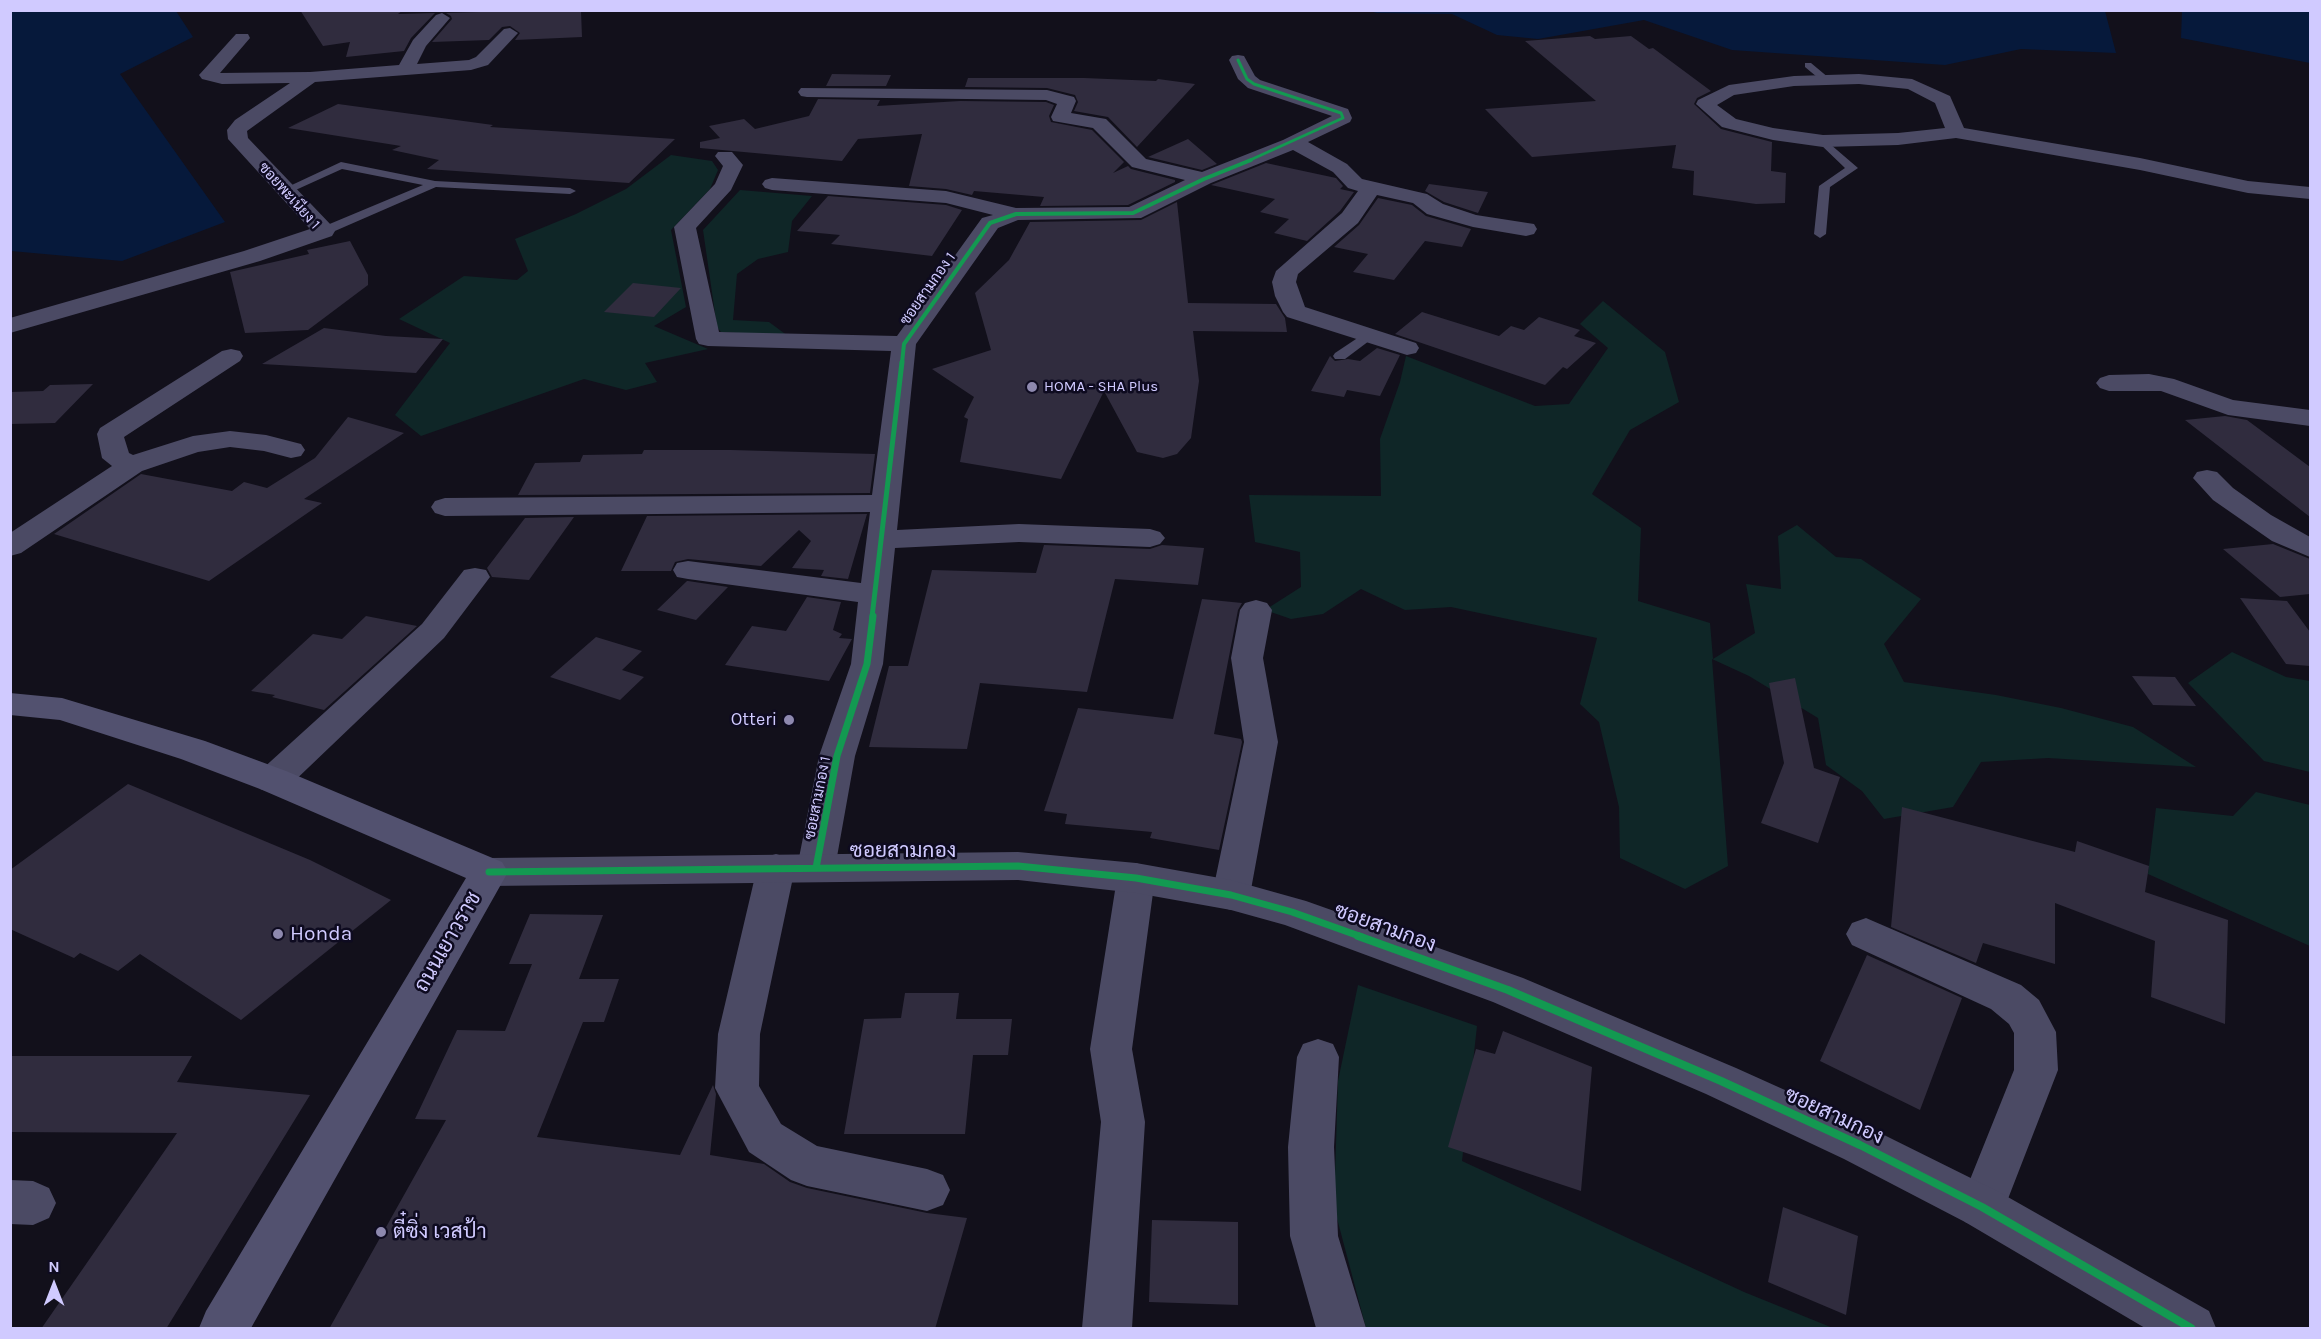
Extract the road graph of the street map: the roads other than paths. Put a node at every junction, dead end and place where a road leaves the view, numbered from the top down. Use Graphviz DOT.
graph roads {
  1 [pos="442,18"];
  2 [pos="510,33"];
  3 [pos="242,38"];
  4 [pos="1238,60"];
  5 [pos="1808,65"];
  6 [pos="404,71"];
  7 [pos="309,77"];
  8 [pos="1826,80"];
  9 [pos="807,92"];
  10 [pos="1956,132"];
  11 [pos="1823,141"];
  12 [pos="1293,142"];
  13 [pos="725,156"];
  14 [pos="1204,179"];
  15 [pos="435,184"];
  16 [pos="772,184"];
  17 [pos="1371,188"];
  18 [pos="570,190"];
  19 [pos="285,191"];
  20 [pos="2310,193"];
  21 [pos="1016,214"];
  22 [pos="1526,229"];
  23 [pos="324,231"];
  24 [pos="1820,234"];
  25 [pos="10,326"];
  26 [pos="1368,335"];
  27 [pos="904,344"];
  28 [pos="1407,348"];
  29 [pos="231,356"];
  30 [pos="1340,356"];
  31 [pos="2109,383"];
  32 [pos="2310,418"];
  33 [pos="291,450"];
  34 [pos="132,465"];
  35 [pos="2207,478"];
  36 [pos="887,502"];
  37 [pos="445,507"];
  38 [pos="1150,538"];
  39 [pos="883,540"];
  40 [pos="10,547"];
  41 [pos="2310,548"];
  42 [pos="688,570"];
  43 [pos="475,577"];
  44 [pos="876,595"];
  45 [pos="1256,610"];
  46 [pos="10,704"];
  47 [pos="273,780"];
  48 [pos="796,868"];
  49 [pos="489,872"];
  50 [pos="1136,878"];
  51 [pos="1231,895"];
  52 [pos="1866,934"];
  53 [pos="1318,1057"];
  54 [pos="927,1190"];
  55 [pos="1982,1207"];
  56 [pos="224,1329"];
  57 [pos="1107,1329"];
  58 [pos="1341,1329"];
  59 [pos="2191,1329"];
  1 -- 6 [label="street"];
  2 -- 6 [label="street"];
  3 -- 7 [label="street"];
  4 -- 12 [label="street, ซอยสามกอง 1"];
  5 -- 8 [label="lane"];
  6 -- 7 [label="street"];
  7 -- 19 [label="street, ซอยพะเนียง 1"];
  8 -- 10 [label="street"];
  8 -- 11 [label="street"];
  9 -- 14 [label="street"];
  10 -- 11 [label="street"];
  10 -- 20 [label="street"];
  11 -- 24 [label="lane"];
  12 -- 14 [label="street, ซอยสามกอง 1"];
  12 -- 17 [label="street"];
  13 -- 27 [label="street"];
  14 -- 21 [label="street, ซอยสามกอง 1"];
  15 -- 18 [label="lane"];
  15 -- 19 [label="lane"];
  15 -- 23 [label="lane"];
  16 -- 21 [label="street"];
  17 -- 22 [label="street"];
  17 -- 26 [label="street"];
  19 -- 23 [label="street, ซอยพะเนียง 1"];
  21 -- 27 [label="street, ซอยสามกอง 1"];
  23 -- 25 [label="street, ซอยพะเนียง 1"];
  26 -- 28 [label="street"];
  26 -- 30 [label="lane"];
  27 -- 36 [label="street, ซอยสามกอง 1"];
  29 -- 34 [label="street"];
  31 -- 32 [label="street"];
  33 -- 34 [label="street"];
  34 -- 40 [label="street"];
  35 -- 41 [label="street"];
  36 -- 37 [label="street"];
  36 -- 39 [label="street, ซอยสามกอง 1"];
  38 -- 39 [label="street"];
  39 -- 44 [label="street, ซอยสามกอง 1"];
  42 -- 44 [label="street"];
  43 -- 47 [label="street"];
  44 -- 48 [label="street, ซอยสามกอง 1"];
  45 -- 51 [label="street"];
  46 -- 47 [label="main road, ถนนเยาวราช"];
  47 -- 49 [label="main road, ถนนเยาวราช"];
  48 -- 49 [label="street, ซอยสามกอง"];
  48 -- 50 [label="street, ซอยสามกอง"];
  48 -- 54 [label="street, ซอยสามกอง 1"];
  49 -- 56 [label="main road, ถนนเยาวราช"];
  50 -- 51 [label="street, ซอยสามกอง"];
  50 -- 57 [label="street"];
  51 -- 55 [label="street, ซอยสามกอง"];
  52 -- 55 [label="street"];
  53 -- 58 [label="street"];
  55 -- 59 [label="street, ซอยสามกอง"];
}
